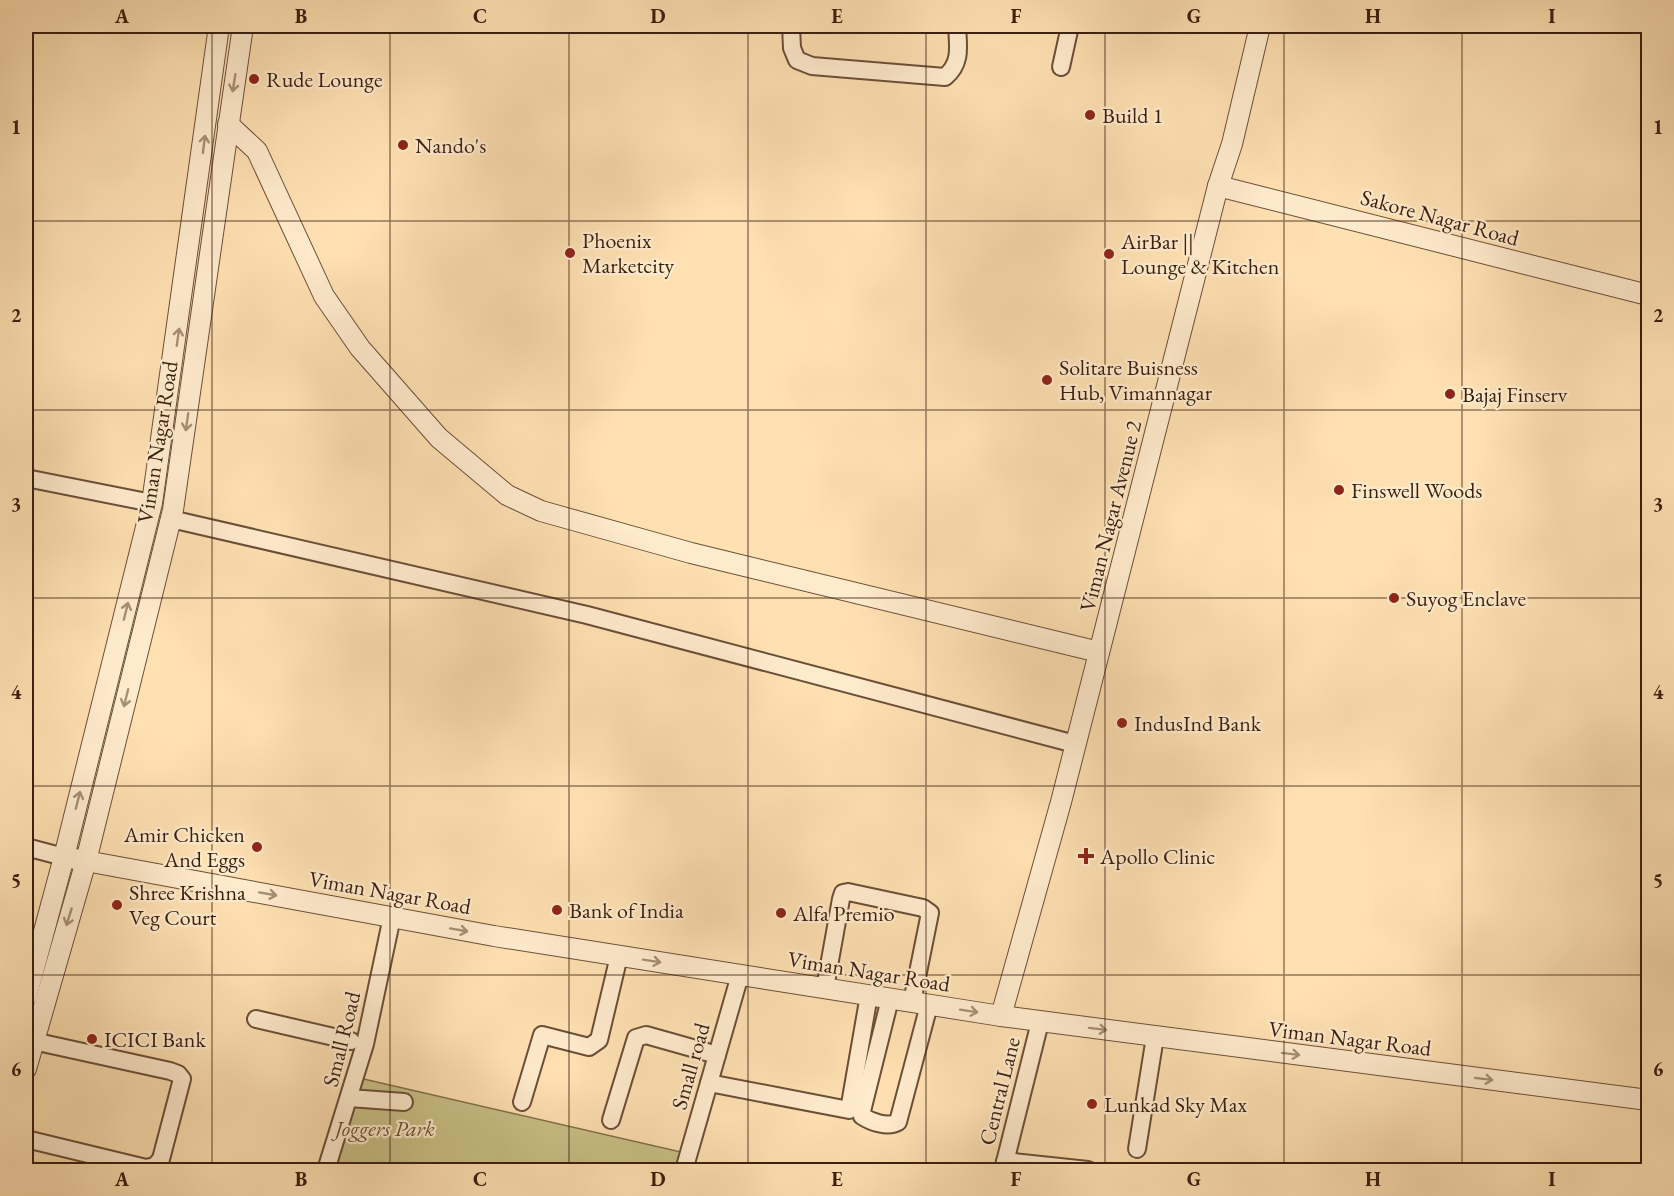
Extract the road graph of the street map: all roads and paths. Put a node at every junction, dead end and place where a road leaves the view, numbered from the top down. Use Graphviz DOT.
graph roads {
  1 [pos="219,26"];
  2 [pos="243,26"];
  3 [pos="791,26"];
  4 [pos="957,26"];
  5 [pos="1070,26"];
  6 [pos="1260,26"];
  7 [pos="1061,67"];
  8 [pos="228,124"];
  9 [pos="1218,186"];
  10 [pos="1648,295"];
  11 [pos="26,478"];
  12 [pos="152,503"];
  13 [pos="171,519"];
  14 [pos="1100,652"];
  15 [pos="1075,744"];
  16 [pos="26,847"];
  17 [pos="64,857"];
  18 [pos="86,861"];
  19 [pos="392,917"];
  20 [pos="619,956"];
  21 [pos="740,975"];
  22 [pos="825,988"];
  23 [pos="869,995"];
  24 [pos="26,998"];
  25 [pos="890,999"];
  26 [pos="920,1004"];
  27 [pos="1000,1016"];
  28 [pos="256,1019"];
  29 [pos="1040,1022"];
  30 [pos="1155,1037"];
  31 [pos="33,1041"];
  32 [pos="351,1041"];
  33 [pos="717,1055"];
  34 [pos="26,1069"];
  35 [pos="709,1083"];
  36 [pos="349,1098"];
  37 [pos="1648,1100"];
  38 [pos="404,1102"];
  39 [pos="522,1102"];
  40 [pos="611,1120"];
  41 [pos="26,1139"];
  42 [pos="1137,1149"];
  43 [pos="1004,1166"];
  44 [pos="326,1170"];
  45 [pos="684,1170"];
  46 [pos="1088,1170"];
  12 -- 1 [label="street, Viman Nagar Road, one-way"];
  2 -- 8 [label="street, Viman Nagar Road, one-way"];
  3 -- 4 [label="street"];
  5 -- 7 [label="street"];
  6 -- 9 [label="street, Viman Nagar Avenue 2"];
  8 -- 13 [label="street, Viman Nagar Road, one-way"];
  8 -- 14 [label="street"];
  9 -- 10 [label="street, Sakore Nagar Road"];
  9 -- 14 [label="street, Viman Nagar Avenue 2"];
  11 -- 12 [label="street"];
  17 -- 12 [label="street, Viman Nagar Road, one-way"];
  13 -- 15 [label="street"];
  13 -- 18 [label="street, Viman Nagar Road, one-way"];
  14 -- 15 [label="street, Viman Nagar Avenue 2"];
  15 -- 27 [label="street, Viman Nagar Avenue 2"];
  16 -- 17 [label="street"];
  17 -- 18 [label="street, Viman Nagar Road"];
  17 -- 24 [label="street, Viman Nagar Road"];
  18 -- 19 [label="street, Viman Nagar Road, one-way"];
  18 -- 31 [label="street, Viman Nagar Road, one-way"];
  19 -- 20 [label="street, Viman Nagar Road, one-way"];
  19 -- 36 [label="street, Small Road"];
  20 -- 21 [label="street, Viman Nagar Road, one-way"];
  20 -- 39 [label="street"];
  21 -- 22 [label="street, Viman Nagar Road"];
  21 -- 33 [label="street, Small road"];
  22 -- 23 [label="street, Viman Nagar Road"];
  22 -- 26 [label="street"];
  23 -- 25 [label="street, Viman Nagar Road"];
  23 -- 35 [label="street"];
  25 -- 26 [label="street, Viman Nagar Road"];
  25 -- 26 [label="street"];
  26 -- 27 [label="street, Viman Nagar Road, one-way"];
  27 -- 29 [label="street, Viman Nagar Road"];
  28 -- 32 [label="street"];
  29 -- 30 [label="street, Viman Nagar Road, one-way"];
  29 -- 43 [label="street, Central Lane"];
  30 -- 37 [label="street, Viman Nagar Road, one-way"];
  30 -- 42 [label="street"];
  31 -- 34 [label="street, Viman Nagar Road"];
  31 -- 41 [label="street"];
  33 -- 35 [label="street, Small road"];
  33 -- 40 [label="street"];
  35 -- 45 [label="street, Small road"];
  36 -- 38 [label="street"];
  36 -- 44 [label="street, Small Road"];
  43 -- 46 [label="street"];
}
